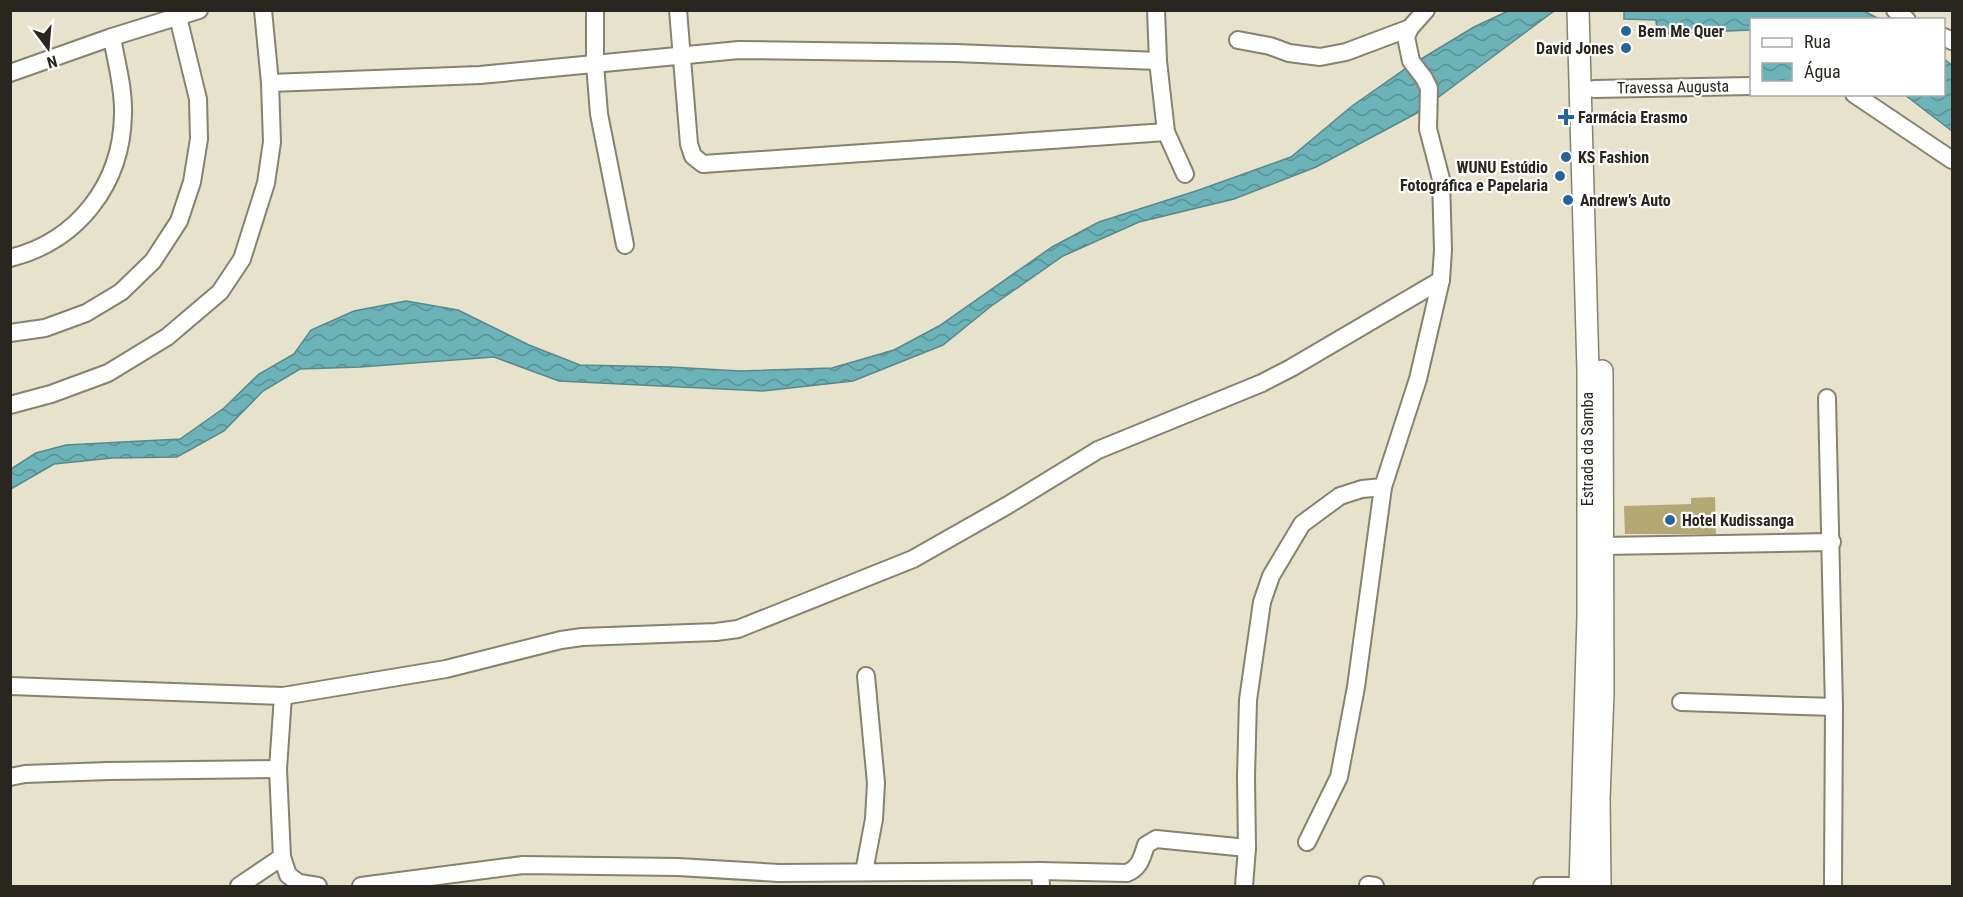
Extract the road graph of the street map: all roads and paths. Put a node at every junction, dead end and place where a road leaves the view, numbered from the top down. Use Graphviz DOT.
graph roads {
  1 [pos="199,10"];
  2 [pos="263,10"];
  3 [pos="595,10"];
  4 [pos="678,10"];
  5 [pos="1156,10"];
  6 [pos="1426,10"];
  7 [pos="1578,10"];
  8 [pos="1593,10"];
  9 [pos="178,17"];
  10 [pos="1410,28"];
  11 [pos="112,37"];
  12 [pos="1238,40"];
  13 [pos="681,56"];
  14 [pos="1158,61"];
  15 [pos="595,64"];
  16 [pos="10,73"];
  17 [pos="270,83"];
  18 [pos="1750,86"];
  19 [pos="1594,88"];
  20 [pos="1857,96"];
  21 [pos="1166,132"];
  22 [pos="1953,160"];
  23 [pos="1185,174"];
  24 [pos="625,245"];
  25 [pos="10,258"];
  26 [pos="1441,280"];
  27 [pos="10,333"];
  28 [pos="1827,398"];
  29 [pos="10,405"];
  30 [pos="1383,487"];
  31 [pos="1832,542"];
  32 [pos="1603,546"];
  33 [pos="866,676"];
  34 [pos="10,686"];
  35 [pos="283,696"];
  36 [pos="1681,702"];
  37 [pos="1834,707"];
  38 [pos="278,769"];
  39 [pos="10,777"];
  40 [pos="1307,842"];
  41 [pos="1247,848"];
  42 [pos="282,857"];
  43 [pos="864,872"];
  44 [pos="1040,879"];
  45 [pos="775,880"];
  46 [pos="239,886"];
  47 [pos="318,886"];
  48 [pos="361,886"];
  49 [pos="1244,886"];
  50 [pos="1542,886"];
  51 [pos="1578,886"];
  52 [pos="1600,886"];
  53 [pos="1833,886"];
  1 -- 9 [label="street"];
  2 -- 17 [label="street"];
  3 -- 15 [label="street"];
  4 -- 13 [label="street"];
  5 -- 14 [label="street"];
  6 -- 10 [label="street"];
  7 -- 51 [label="main road, Estrada da Samba"];
  8 -- 19 [label="main road, Estrada da Samba"];
  9 -- 11 [label="street"];
  9 -- 27 [label="street"];
  10 -- 12 [label="street"];
  10 -- 26 [label="street"];
  11 -- 16 [label="street"];
  11 -- 25 [label="street"];
  13 -- 14 [label="street"];
  13 -- 15 [label="street"];
  13 -- 21 [label="street"];
  14 -- 21 [label="street"];
  15 -- 17 [label="street"];
  15 -- 24 [label="street"];
  17 -- 29 [label="street"];
  18 -- 19 [label="street, Travessa Augusta"];
  19 -- 32 [label="main road, Estrada da Samba"];
  20 -- 22 [label="street"];
  21 -- 23 [label="street"];
  26 -- 30 [label="street"];
  26 -- 35 [label="street"];
  28 -- 31 [label="street"];
  30 -- 40 [label="street"];
  30 -- 41 [label="street"];
  31 -- 32 [label="street"];
  31 -- 37 [label="street"];
  32 -- 52 [label="main road, Estrada da Samba"];
  33 -- 43 [label="street"];
  34 -- 35 [label="street"];
  35 -- 38 [label="street"];
  36 -- 37 [label="street"];
  37 -- 53 [label="street"];
  38 -- 39 [label="street"];
  38 -- 42 [label="street"];
  41 -- 44 [label="street"];
  41 -- 49 [label="street"];
  42 -- 46 [label="street"];
  42 -- 47 [label="street"];
  43 -- 44 [label="street"];
  43 -- 45 [label="street"];
  45 -- 48 [label="street"];
  50 -- 51 [label="street"];
}
